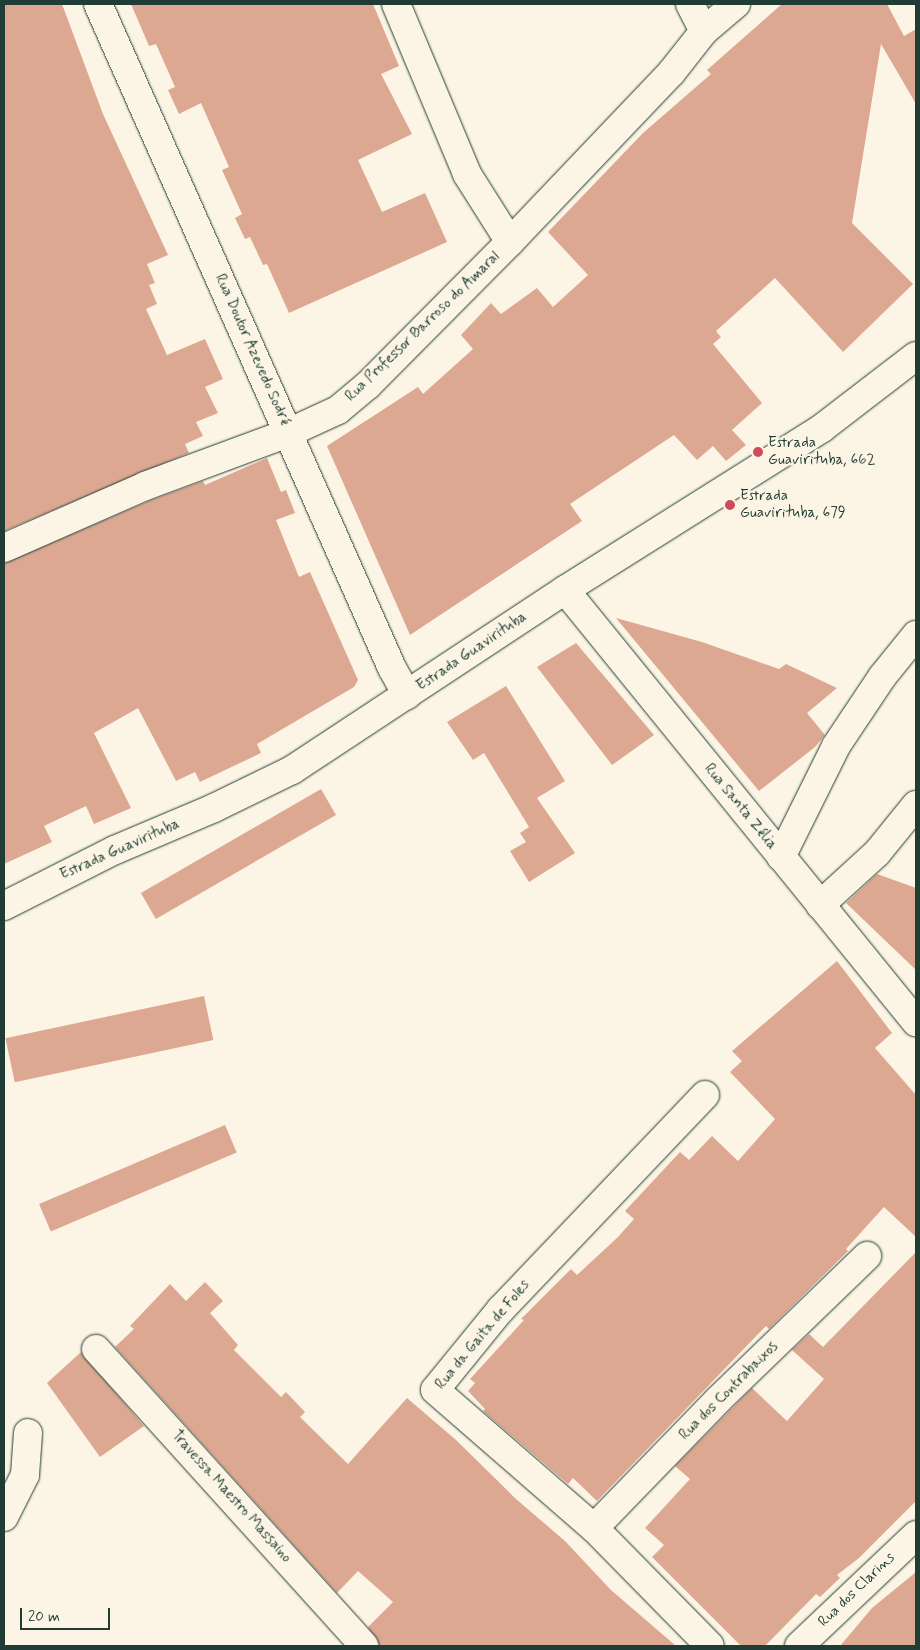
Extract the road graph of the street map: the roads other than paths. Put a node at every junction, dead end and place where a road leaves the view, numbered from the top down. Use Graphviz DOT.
graph roads {
  1 [pos="98,4"];
  2 [pos="396,4"];
  3 [pos="690,4"];
  4 [pos="736,4"];
  5 [pos="704,32"];
  6 [pos="510,242"];
  7 [pos="916,356"];
  8 [pos="288,433"];
  9 [pos="4,548"];
  10 [pos="565,590"];
  11 [pos="916,635"];
  12 [pos="407,695"];
  13 [pos="916,805"];
  14 [pos="782,857"];
  15 [pos="820,905"];
  16 [pos="4,906"];
  17 [pos="916,1022"];
  18 [pos="705,1095"];
  19 [pos="867,1256"];
  20 [pos="96,1349"];
  21 [pos="28,1433"];
  22 [pos="4,1517"];
  23 [pos="594,1528"];
  24 [pos="916,1535"];
  25 [pos="364,1646"];
  26 [pos="710,1646"];
  27 [pos="799,1646"];
  1 -- 8 [label="street, Rua Doutor Azevedo Sodré"];
  2 -- 6 [label="street"];
  3 -- 5 [label="street"];
  4 -- 5 [label="street, Rua Professor Barroso do Amaral"];
  5 -- 6 [label="street, Rua Professor Barroso do Amaral"];
  6 -- 8 [label="street, Rua Professor Barroso do Amaral"];
  7 -- 10 [label="street, Estrada Guavirituba"];
  8 -- 9 [label="street, Rua Professor Barroso do Amaral"];
  8 -- 12 [label="street, Rua Doutor Azevedo Sodré"];
  10 -- 12 [label="street, Estrada Guavirituba"];
  10 -- 14 [label="street, Rua Santa Zélia"];
  11 -- 14 [label="street"];
  12 -- 16 [label="street, Estrada Guavirituba"];
  13 -- 15 [label="street"];
  14 -- 15 [label="street, Rua Santa Zélia"];
  15 -- 17 [label="street, Rua Santa Zélia"];
  18 -- 23 [label="street, Rua da Gaita de Foles"];
  19 -- 23 [label="street, Rua dos Contrabaixos"];
  20 -- 25 [label="street, Travessa Maestro Massaino"];
  21 -- 22 [label="street"];
  23 -- 26 [label="street, Rua da Gaita de Foles"];
  24 -- 27 [label="street, Rua dos Clarins"];
}
